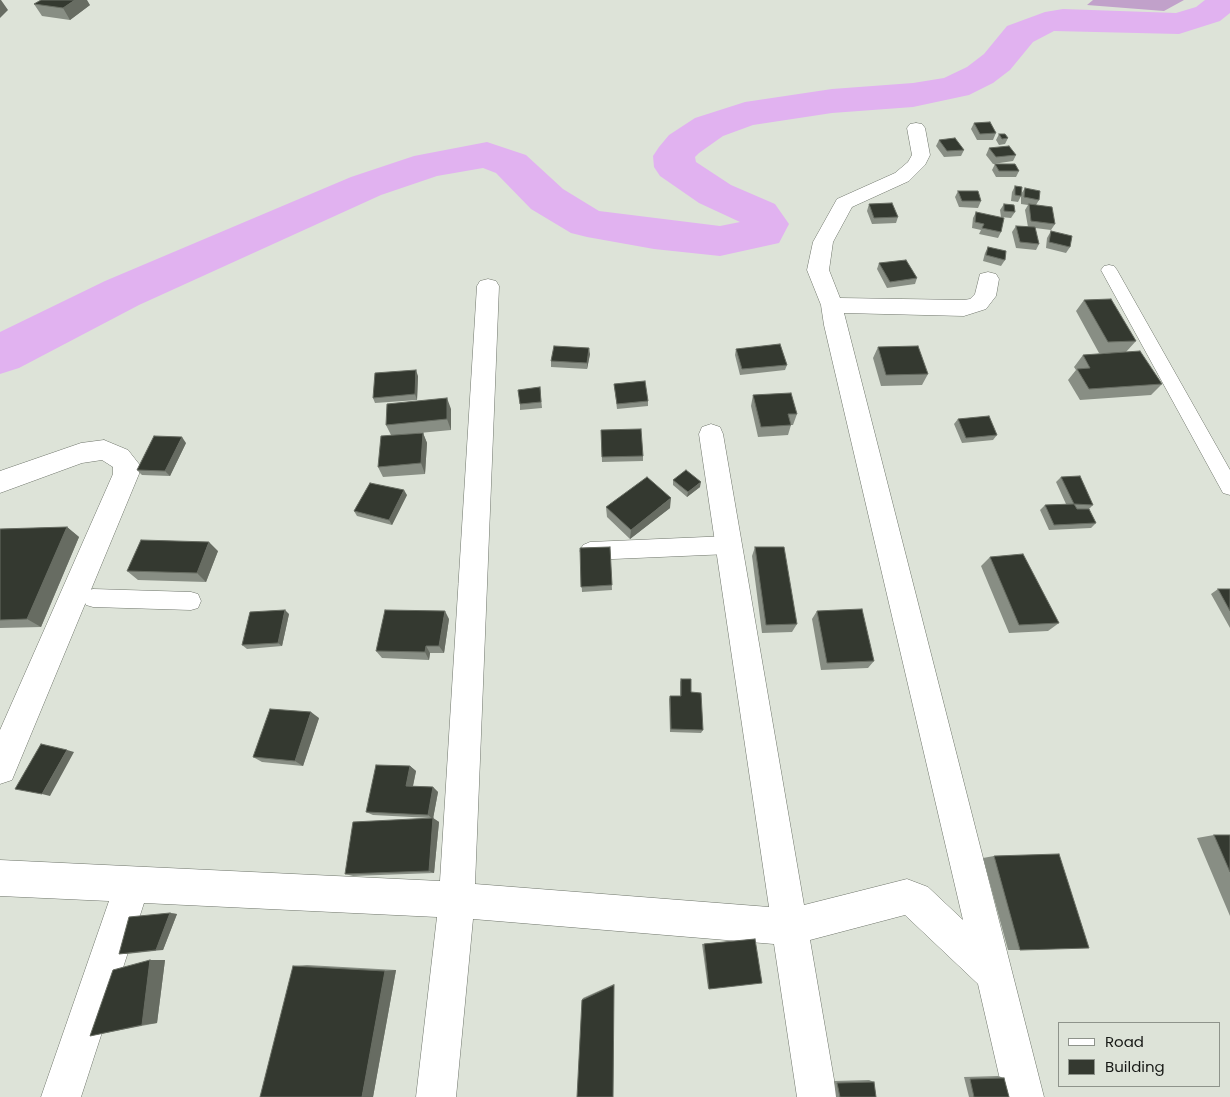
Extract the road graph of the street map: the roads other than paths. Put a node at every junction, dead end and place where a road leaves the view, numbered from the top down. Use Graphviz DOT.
graph roads {
  1 [pos="916,128"];
  2 [pos="1109,270"];
  3 [pos="988,279"];
  4 [pos="488,286"];
  5 [pos="832,305"];
  6 [pos="711,434"];
  7 [pos="0,482"];
  8 [pos="1230,487"];
  9 [pos="729,544"];
  10 [pos="590,550"];
  11 [pos="82,599"];
  12 [pos="191,601"];
  13 [pos="0,768"];
  14 [pos="0,878"];
  15 [pos="132,884"];
  16 [pos="457,900"];
  17 [pos="791,927"];
  18 [pos="994,973"];
  19 [pos="62,1097"];
  20 [pos="436,1097"];
  21 [pos="817,1097"];
  22 [pos="1024,1097"];
  1 -- 5 [label="street"];
  2 -- 8 [label="lane"];
  3 -- 5 [label="street"];
  4 -- 16 [label="street"];
  5 -- 18 [label="street"];
  6 -- 9 [label="street"];
  7 -- 11 [label="street"];
  9 -- 10 [label="lane"];
  9 -- 17 [label="street"];
  11 -- 12 [label="lane"];
  11 -- 13 [label="street"];
  14 -- 15 [label="street"];
  15 -- 16 [label="street"];
  15 -- 19 [label="street"];
  16 -- 17 [label="street"];
  16 -- 20 [label="street"];
  17 -- 18 [label="street"];
  17 -- 21 [label="street"];
  18 -- 22 [label="street"];
}
